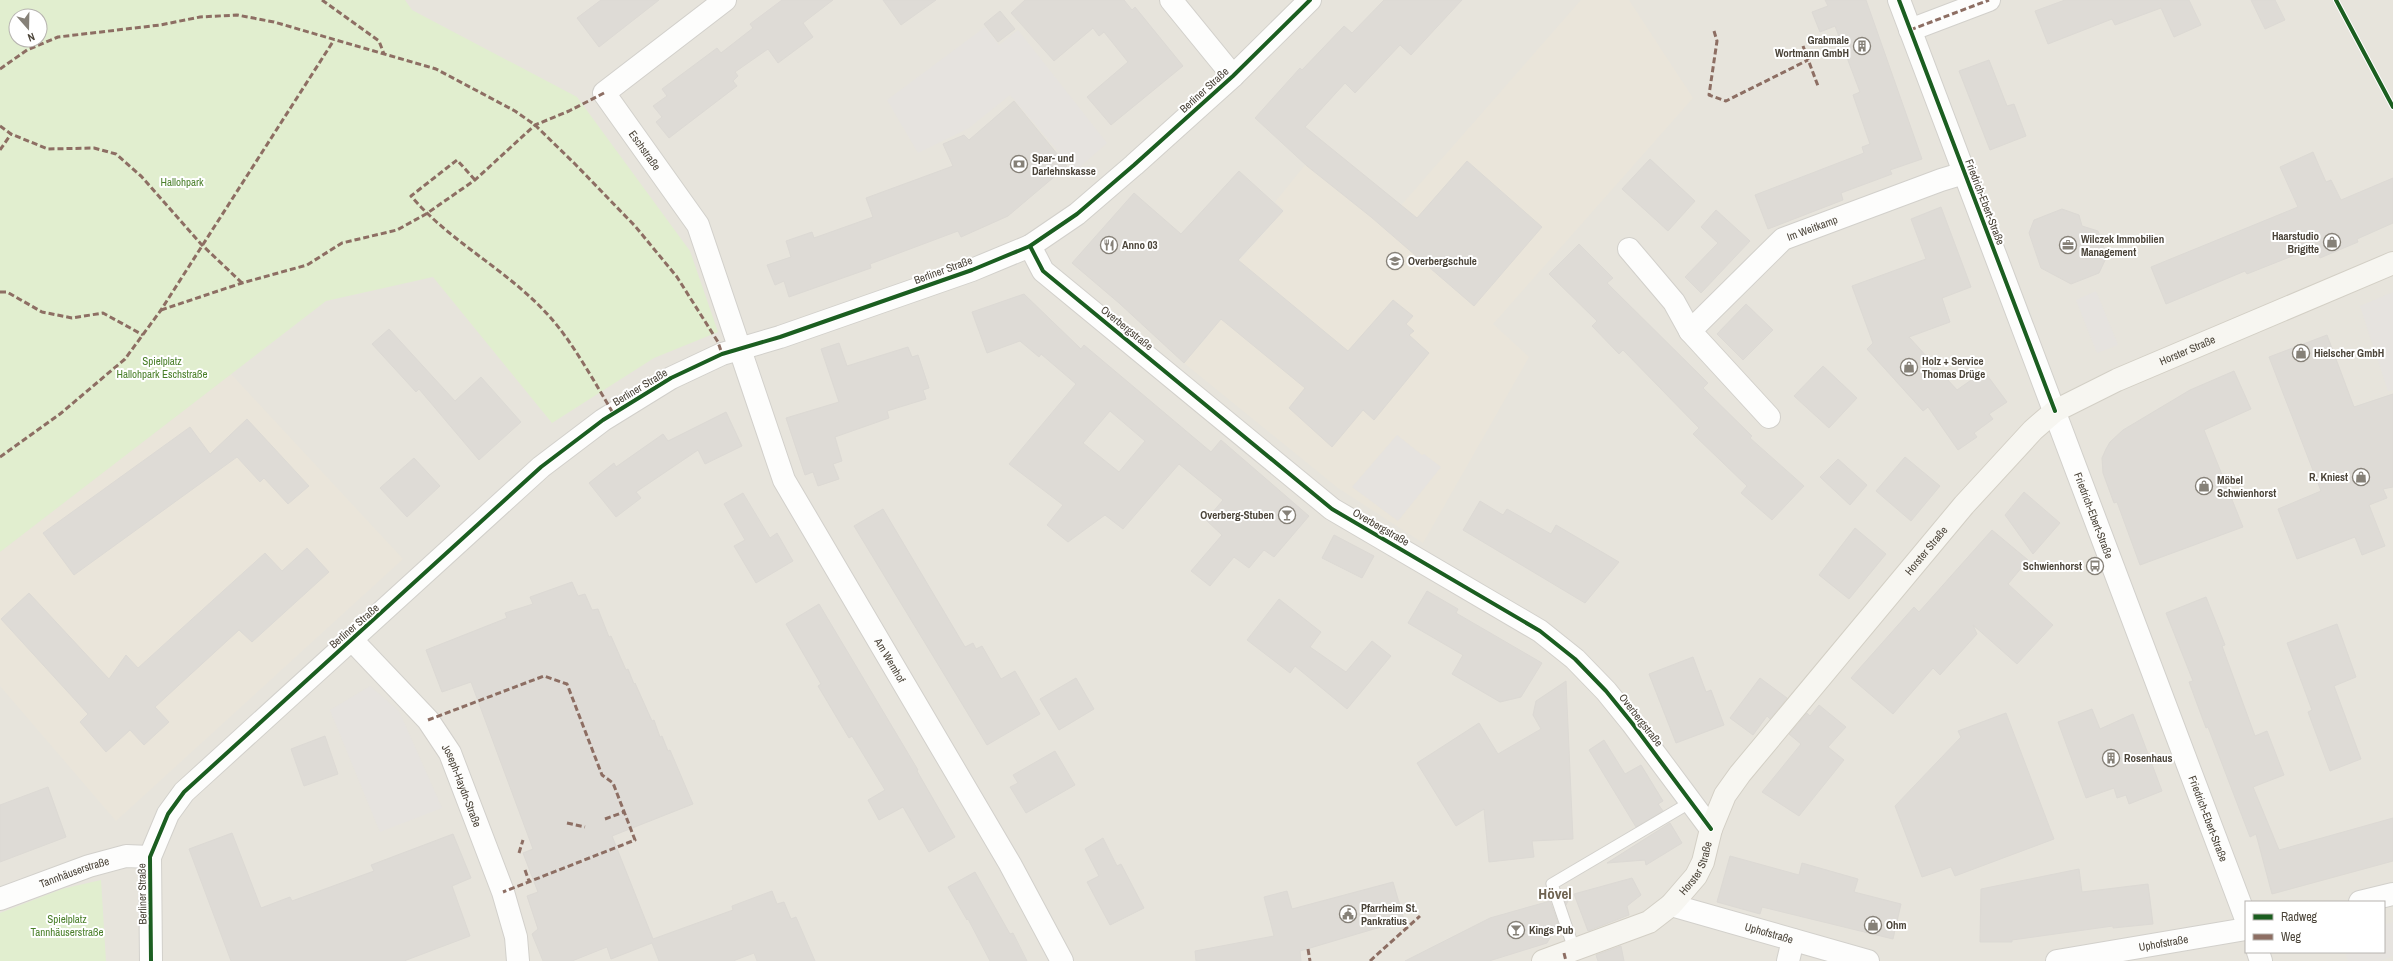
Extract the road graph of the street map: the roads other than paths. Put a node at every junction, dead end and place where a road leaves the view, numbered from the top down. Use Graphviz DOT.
graph roads {
  1 [pos="725,0"];
  2 [pos="1171,0"];
  3 [pos="1310,0"];
  4 [pos="1899,0"];
  5 [pos="1989,0"];
  6 [pos="1910,30"];
  7 [pos="1233,76"];
  8 [pos="1964,173"];
  9 [pos="1030,246"];
  10 [pos="1629,249"];
  11 [pos="2393,263"];
  12 [pos="1690,331"];
  13 [pos="742,350"];
  14 [pos="2055,411"];
  15 [pos="1769,416"];
  16 [pos="351,639"];
  17 [pos="1691,802"];
  18 [pos="1711,829"];
  19 [pos="150,857"];
  20 [pos="2393,894"];
  21 [pos="0,899"];
  22 [pos="2364,901"];
  23 [pos="1671,905"];
  24 [pos="2245,916"];
  25 [pos="2245,929"];
  26 [pos="1793,940"];
  27 [pos="1568,954"];
  28 [pos="152,961"];
  29 [pos="518,961"];
  30 [pos="1062,961"];
  31 [pos="1543,961"];
  32 [pos="1788,961"];
  33 [pos="1868,961"];
  34 [pos="2057,961"];
  1 -- 13 [label="street, Eschstraße"];
  2 -- 7 [label="street"];
  3 -- 7 [label="street, Berliner Straße"];
  4 -- 6 [label="street, Friedrich-Ebert-Straße"];
  5 -- 6 [label="street"];
  6 -- 8 [label="street, Friedrich-Ebert-Straße"];
  7 -- 9 [label="street, Berliner Straße"];
  8 -- 12 [label="street, Im Weitkamp"];
  8 -- 14 [label="street, Friedrich-Ebert-Straße"];
  9 -- 13 [label="street, Berliner Straße"];
  9 -- 17 [label="street, Overbergstraße"];
  10 -- 12 [label="street"];
  11 -- 14 [label="street, Horster Straße"];
  12 -- 15 [label="street"];
  13 -- 16 [label="street, Berliner Straße"];
  13 -- 30 [label="street, Am Wemhof"];
  14 -- 18 [label="street, Horster Straße"];
  14 -- 24 [label="street, Friedrich-Ebert-Straße"];
  16 -- 19 [label="street, Berliner Straße"];
  16 -- 29 [label="street, Joseph-Haydn-Straße"];
  17 -- 18 [label="street, Overbergstraße"];
  17 -- 27 [label="lane"];
  18 -- 23 [label="street, Horster Straße"];
  19 -- 21 [label="street, Tannhäuserstraße"];
  19 -- 28 [label="street, Berliner Straße"];
  20 -- 22 [label="street"];
  23 -- 26 [label="street, Uphofstraße"];
  23 -- 27 [label="street, Horster Straße"];
  25 -- 34 [label="street, Uphofstraße"];
  26 -- 32 [label="street"];
  26 -- 33 [label="street, Uphofstraße"];
  27 -- 31 [label="street, Horster Straße"];
}
